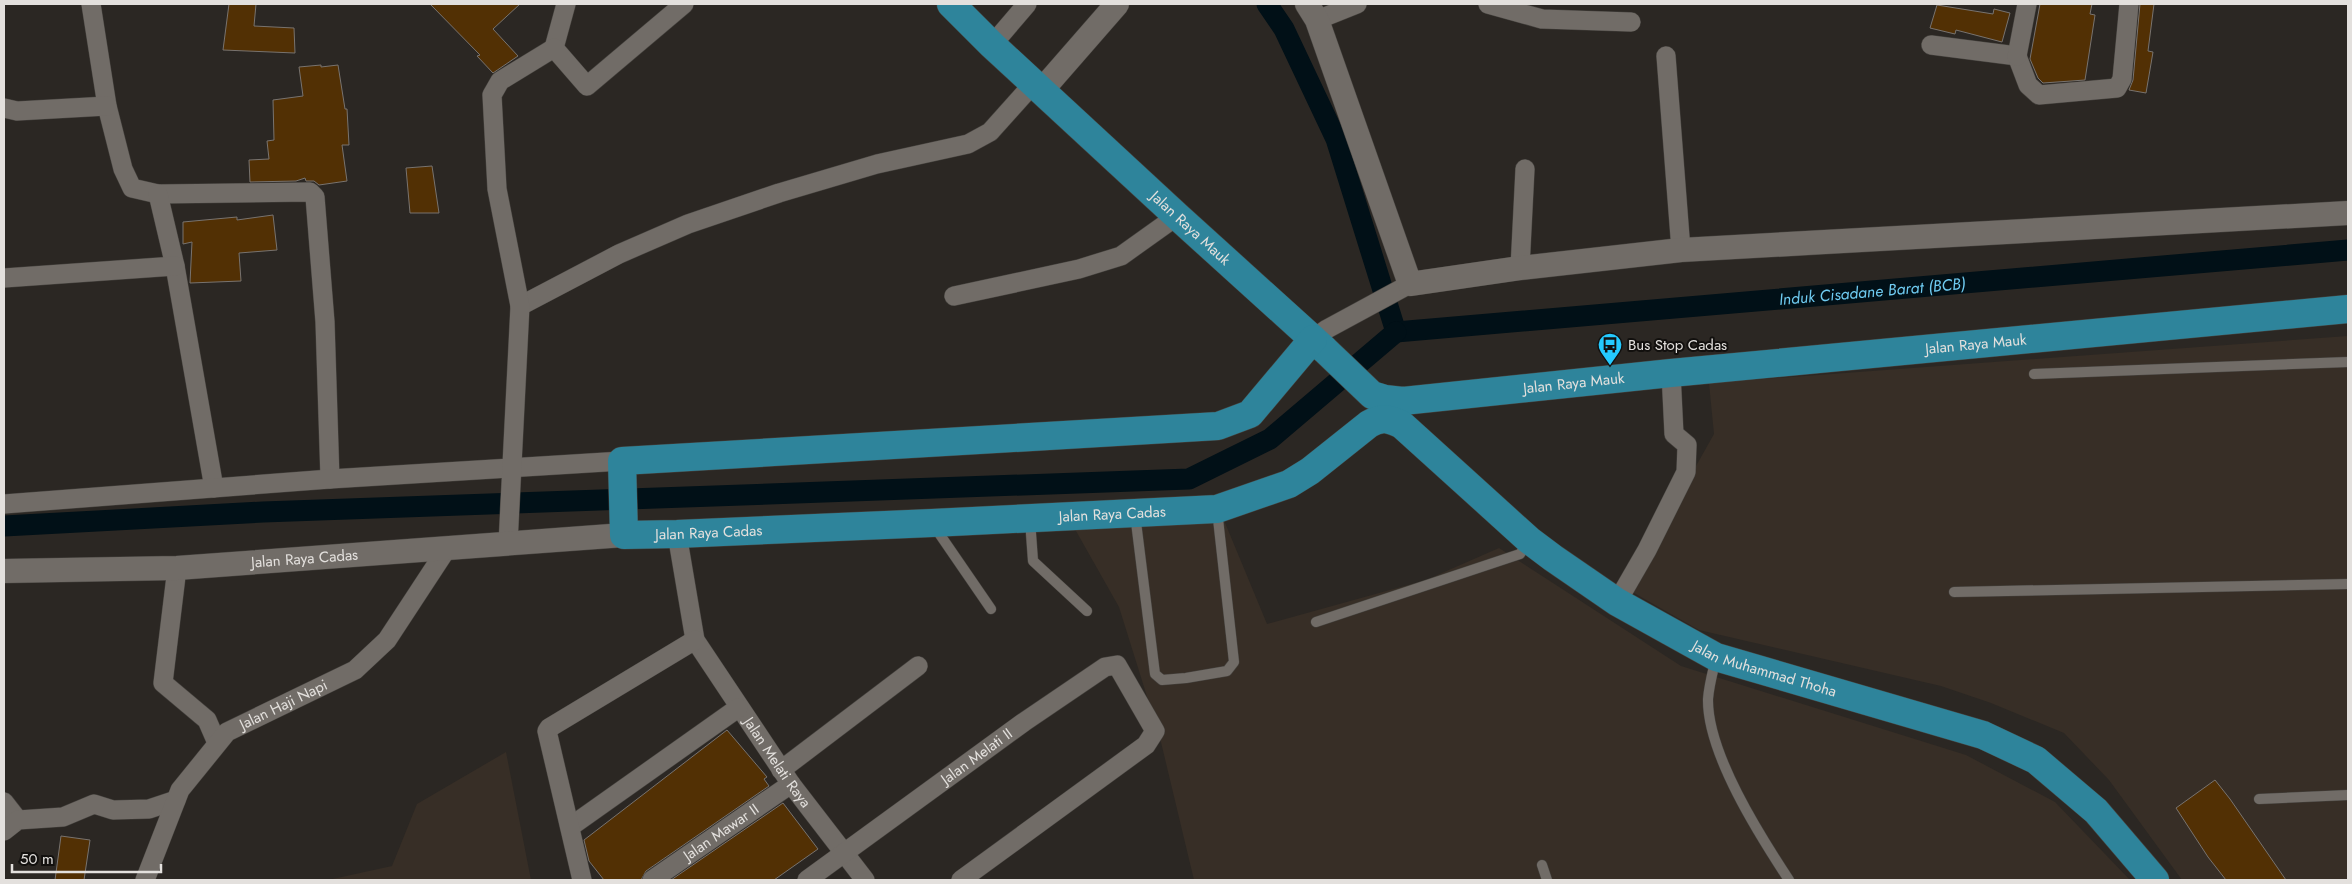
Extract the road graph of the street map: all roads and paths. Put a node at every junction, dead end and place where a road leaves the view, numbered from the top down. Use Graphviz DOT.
graph roads {
  1 [pos="91,4"];
  2 [pos="566,4"];
  3 [pos="684,4"];
  4 [pos="951,4"];
  5 [pos="1028,4"];
  6 [pos="1116,4"];
  7 [pos="1357,4"];
  8 [pos="1488,4"];
  9 [pos="2028,4"];
  10 [pos="2128,4"];
  11 [pos="1312,12"];
  12 [pos="1631,22"];
  13 [pos="992,45"];
  14 [pos="1931,45"];
  15 [pos="554,48"];
  16 [pos="1666,56"];
  17 [pos="2017,56"];
  18 [pos="1038,86"];
  19 [pos="107,106"];
  20 [pos="4,108"];
  21 [pos="1525,169"];
  22 [pos="158,194"];
  23 [pos="2348,213"];
  24 [pos="1176,216"];
  25 [pos="1681,250"];
  26 [pos="175,266"];
  27 [pos="1520,268"];
  28 [pos="4,278"];
  29 [pos="1401,289"];
  30 [pos="954,296"];
  31 [pos="520,306"];
  32 [pos="2348,310"];
  33 [pos="1322,339"];
  34 [pos="2348,362"];
  35 [pos="1671,373"];
  36 [pos="2034,374"];
  37 [pos="1389,418"];
  38 [pos="623,468"];
  39 [pos="511,473"];
  40 [pos="330,479"];
  41 [pos="214,488"];
  42 [pos="4,504"];
  43 [pos="1217,509"];
  44 [pos="1135,514"];
  45 [pos="1030,519"];
  46 [pos="932,524"];
  47 [pos="624,527"];
  48 [pos="677,534"];
  49 [pos="1529,540"];
  50 [pos="508,544"];
  51 [pos="448,547"];
  52 [pos="177,568"];
  53 [pos="4,571"];
  54 [pos="2348,584"];
  55 [pos="1954,592"];
  56 [pos="1617,602"];
  57 [pos="991,609"];
  58 [pos="1087,611"];
  59 [pos="1316,622"];
  60 [pos="695,640"];
  61 [pos="1716,657"];
  62 [pos="918,666"];
  63 [pos="738,708"];
  64 [pos="217,743"];
  65 [pos="786,777"];
  66 [pos="2348,795"];
  67 [pos="2259,799"];
  68 [pos="176,800"];
  69 [pos="4,802"];
  70 [pos="11,826"];
  71 [pos="570,827"];
  72 [pos="844,852"];
  73 [pos="1542,865"];
  74 [pos="146,880"];
  75 [pos="582,880"];
  76 [pos="652,880"];
  77 [pos="807,880"];
  78 [pos="865,880"];
  79 [pos="961,880"];
  80 [pos="1547,880"];
  81 [pos="1789,880"];
  82 [pos="2154,880"];
  1 -- 19 [label="street"];
  2 -- 15 [label="street"];
  3 -- 15 [label="street"];
  4 -- 13 [label="main road, Jalan Raya Mauk"];
  5 -- 13 [label="street"];
  6 -- 18 [label="street"];
  7 -- 11 [label="street"];
  8 -- 12 [label="street"];
  9 -- 17 [label="street"];
  10 -- 17 [label="street"];
  11 -- 29 [label="street"];
  13 -- 18 [label="main road, Jalan Raya Mauk"];
  14 -- 17 [label="street"];
  15 -- 31 [label="street"];
  16 -- 25 [label="street"];
  18 -- 24 [label="main road, Jalan Raya Mauk"];
  18 -- 31 [label="street"];
  19 -- 20 [label="street"];
  19 -- 22 [label="street"];
  21 -- 27 [label="street"];
  22 -- 26 [label="street"];
  22 -- 40 [label="street"];
  23 -- 25 [label="street"];
  24 -- 30 [label="street"];
  24 -- 33 [label="main road, Jalan Raya Mauk"];
  25 -- 27 [label="street"];
  26 -- 28 [label="street"];
  26 -- 41 [label="street"];
  27 -- 29 [label="street"];
  29 -- 33 [label="street"];
  31 -- 39 [label="street"];
  32 -- 35 [label="main road, Jalan Raya Mauk"];
  33 -- 35 [label="main road, Jalan Raya Mauk"];
  33 -- 38 [label="main road"];
  34 -- 36 [label="lane"];
  35 -- 56 [label="street"];
  37 -- 43 [label="main road, Jalan Raya Cadas"];
  37 -- 49 [label="main road, Jalan Muhammad Thoha"];
  38 -- 39 [label="street"];
  38 -- 47 [label="main road"];
  39 -- 40 [label="street"];
  39 -- 50 [label="street"];
  40 -- 41 [label="street"];
  41 -- 42 [label="street"];
  43 -- 44 [label="main road, Jalan Raya Cadas"];
  43 -- 44 [label="lane"];
  44 -- 45 [label="main road, Jalan Raya Cadas"];
  45 -- 46 [label="main road, Jalan Raya Cadas"];
  45 -- 58 [label="lane"];
  46 -- 48 [label="main road, Jalan Raya Cadas"];
  46 -- 57 [label="lane"];
  47 -- 48 [label="main road, Jalan Raya Cadas"];
  47 -- 50 [label="street, Jalan Raya Cadas"];
  48 -- 60 [label="street"];
  49 -- 56 [label="main road, Jalan Muhammad Thoha"];
  49 -- 59 [label="lane"];
  50 -- 51 [label="street, Jalan Raya Cadas"];
  51 -- 52 [label="street, Jalan Raya Cadas"];
  51 -- 64 [label="street, Jalan Haji Napi"];
  52 -- 53 [label="street, Jalan Raya Cadas"];
  52 -- 64 [label="street"];
  54 -- 55 [label="lane"];
  56 -- 61 [label="main road, Jalan Muhammad Thoha"];
  60 -- 63 [label="street, Jalan Melati Raya"];
  60 -- 71 [label="street"];
  61 -- 81 [label="lane"];
  61 -- 82 [label="main road, Jalan Muhammad Thoha"];
  62 -- 65 [label="street, Jalan Mawar II"];
  63 -- 65 [label="street, Jalan Melati Raya"];
  63 -- 71 [label="street"];
  64 -- 68 [label="street, Jalan Haji Napi"];
  65 -- 72 [label="street, Jalan Melati Raya"];
  65 -- 76 [label="street, Jalan Mawar II"];
  66 -- 67 [label="lane"];
  68 -- 70 [label="street"];
  68 -- 74 [label="street, Jalan Haji Napi"];
  69 -- 70 [label="street"];
  71 -- 75 [label="street"];
  72 -- 77 [label="street, Jalan Melati II"];
  72 -- 78 [label="street, Jalan Melati Raya"];
  72 -- 79 [label="street, Jalan Melati II"];
  73 -- 80 [label="lane"];
}
